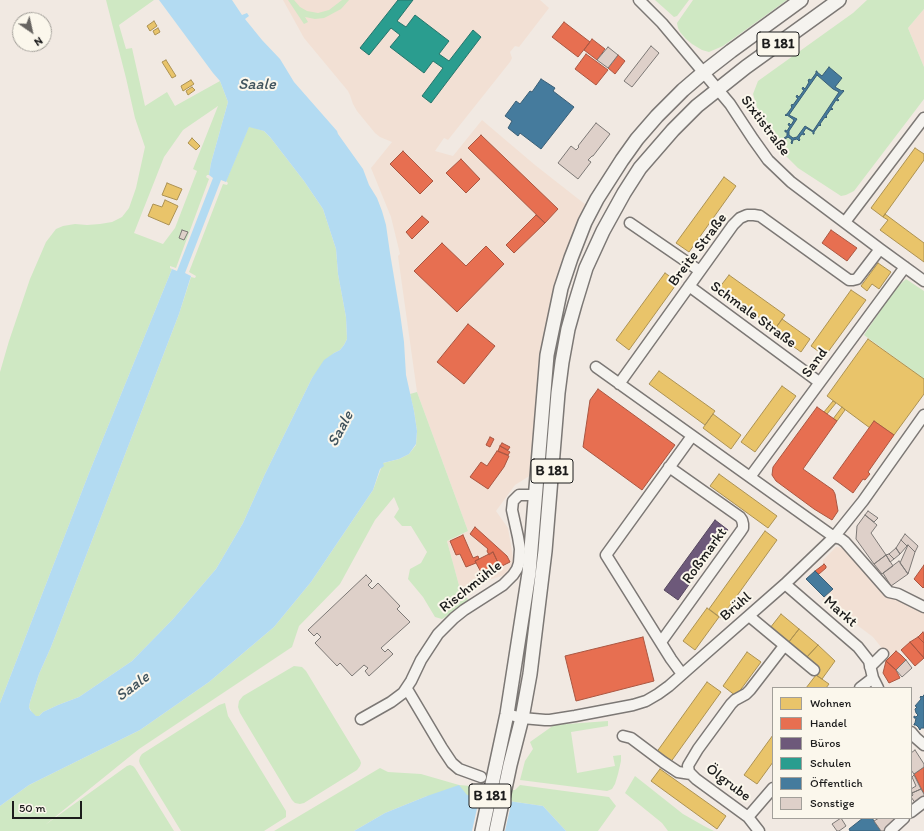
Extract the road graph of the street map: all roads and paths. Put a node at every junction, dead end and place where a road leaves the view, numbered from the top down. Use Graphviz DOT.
graph roads {
  1 [pos="639,0"];
  2 [pos="801,0"];
  3 [pos="839,0"];
  4 [pos="704,72"];
  5 [pos="718,89"];
  6 [pos="924,118"];
  7 [pos="845,222"];
  8 [pos="630,223"];
  9 [pos="880,250"];
  10 [pos="905,267"];
  11 [pos="700,270"];
  12 [pos="924,281"];
  13 [pos="689,286"];
  14 [pos="596,366"];
  15 [pos="820,382"];
  16 [pos="619,384"];
  17 [pos="924,415"];
  18 [pos="692,436"];
  19 [pos="669,467"];
  20 [pos="750,477"];
  21 [pos="536,495"];
  22 [pos="834,537"];
  23 [pos="785,584"];
  24 [pos="924,607"];
  25 [pos="749,616"];
  26 [pos="661,642"];
  27 [pos="784,646"];
  28 [pos="883,654"];
  29 [pos="870,666"];
  30 [pos="814,670"];
  31 [pos="682,674"];
  32 [pos="873,678"];
  33 [pos="861,687"];
  34 [pos="878,687"];
  35 [pos="407,689"];
  36 [pos="507,714"];
  37 [pos="522,718"];
  38 [pos="361,719"];
  39 [pos="912,733"];
  40 [pos="623,736"];
  41 [pos="924,745"];
  42 [pos="691,774"];
  43 [pos="481,777"];
  44 [pos="772,789"];
  45 [pos="924,802"];
  46 [pos="912,811"];
  47 [pos="748,817"];
  48 [pos="903,819"];
  49 [pos="482,831"];
  50 [pos="496,831"];
  51 [pos="759,831"];
  52 [pos="890,831"];
  1 -- 4 [label="street, Sixtistraße"];
  2 -- 4 [label="main road, B 181"];
  3 -- 5 [label="main road, B 181"];
  4 -- 5 [label="street, Sixtistraße"];
  4 -- 21 [label="main road, B 181"];
  5 -- 7 [label="street, Sixtistraße"];
  5 -- 37 [label="main road, B 181"];
  6 -- 7 [label="street"];
  7 -- 9 [label="street, Sixtistraße"];
  8 -- 11 [label="street"];
  9 -- 10 [label="street, Sixtistraße"];
  9 -- 11 [label="street, Breite Straße"];
  10 -- 12 [label="street, Sixtistraße"];
  10 -- 15 [label="street, Sand"];
  11 -- 13 [label="street, Breite Straße"];
  13 -- 15 [label="street, Schmale Straße"];
  13 -- 16 [label="street, Breite Straße"];
  14 -- 16 [label="street"];
  15 -- 20 [label="street, Sand"];
  16 -- 18 [label="street"];
  17 -- 22 [label="street, Brühl"];
  18 -- 19 [label="street"];
  18 -- 20 [label="street"];
  19 -- 26 [label="street"];
  19 -- 26 [label="street, Roßmarkt"];
  20 -- 22 [label="street"];
  21 -- 35 [label="street, Rischmühle"];
  21 -- 36 [label="main road, B 181"];
  22 -- 23 [label="street, Brühl"];
  22 -- 24 [label="street"];
  23 -- 25 [label="street, Brühl"];
  23 -- 29 [label="street, Markt"];
  25 -- 27 [label="street"];
  25 -- 31 [label="street, Brühl"];
  26 -- 31 [label="street"];
  27 -- 30 [label="street"];
  27 -- 42 [label="street"];
  28 -- 29 [label="street"];
  29 -- 32 [label="street, Markt"];
  31 -- 37 [label="street, Brühl"];
  32 -- 33 [label="street"];
  32 -- 34 [label="street, Markt"];
  35 -- 38 [label="street, Rischmühle"];
  35 -- 43 [label="street"];
  36 -- 37 [label="street, Brühl"];
  36 -- 49 [label="main road, B 181"];
  37 -- 50 [label="main road, B 181"];
  39 -- 41 [label="street"];
  40 -- 42 [label="street"];
  42 -- 47 [label="street, Ölgrube"];
  44 -- 47 [label="street, Ölgrube"];
  45 -- 46 [label="street"];
  47 -- 51 [label="street, Ölgrube"];
  48 -- 52 [label="street"];
}
